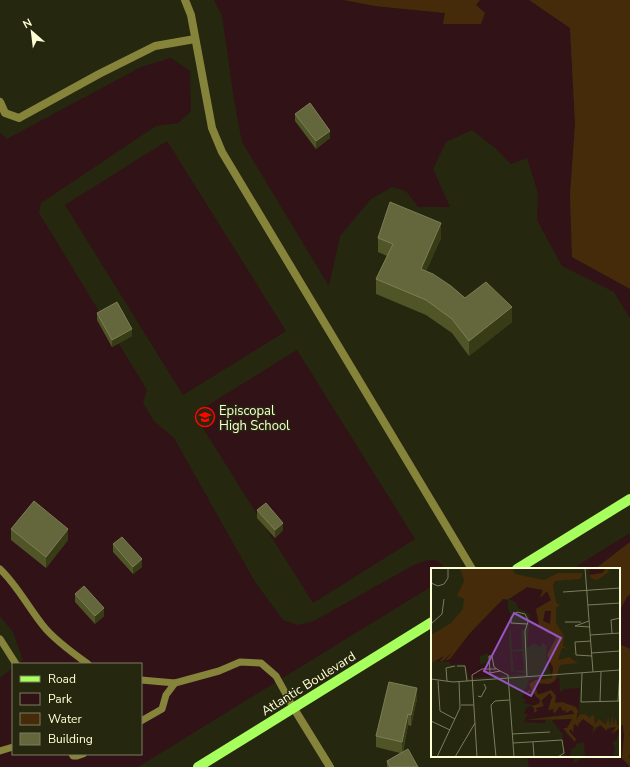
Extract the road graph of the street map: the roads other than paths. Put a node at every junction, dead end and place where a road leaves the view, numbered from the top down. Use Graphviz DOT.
graph roads {
  1 [pos="185,0"];
  2 [pos="195,39"];
  3 [pos="0,102"];
  4 [pos="630,499"];
  5 [pos="471,568"];
  6 [pos="519,568"];
  7 [pos="0,569"];
  8 [pos="431,623"];
  9 [pos="0,639"];
  10 [pos="15,663"];
  11 [pos="87,663"];
  12 [pos="142,680"];
  13 [pos="175,683"];
  14 [pos="293,707"];
  15 [pos="142,720"];
  16 [pos="12,747"];
  17 [pos="0,751"];
  18 [pos="198,767"];
  19 [pos="330,767"];
  1 -- 2 [label="street"];
  2 -- 3 [label="street"];
  2 -- 5 [label="street"];
  4 -- 6 [label="main road"];
  7 -- 11 [label="lane"];
  8 -- 14 [label="main road, Atlantic Boulevard"];
  9 -- 10 [label="lane"];
  12 -- 13 [label="lane"];
  13 -- 14 [label="lane"];
  13 -- 15 [label="lane"];
  14 -- 18 [label="main road, Atlantic Boulevard"];
  14 -- 19 [label="street"];
  16 -- 17 [label="lane"];
}
